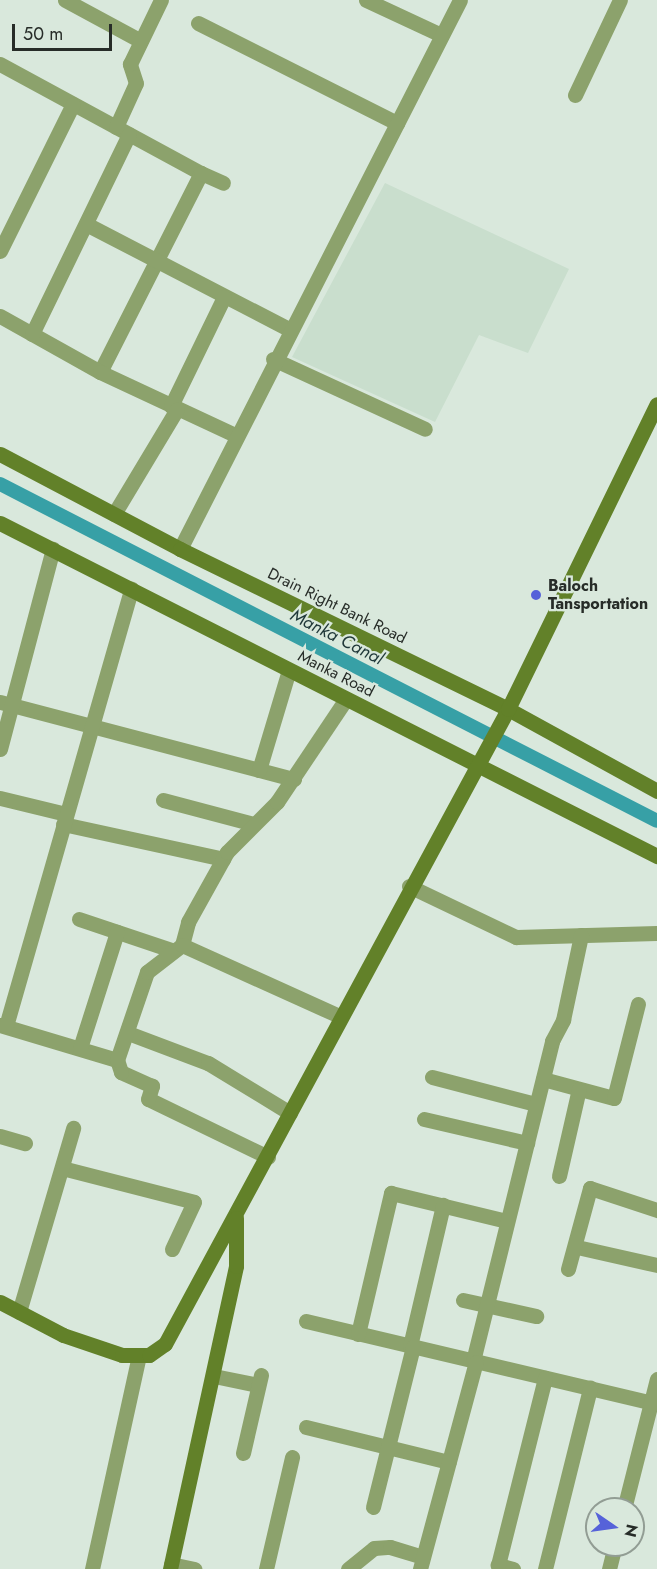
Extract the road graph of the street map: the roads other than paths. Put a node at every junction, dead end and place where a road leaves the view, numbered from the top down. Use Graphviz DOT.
graph roads {
  1 [pos="65,0"];
  2 [pos="161,0"];
  3 [pos="366,0"];
  4 [pos="460,0"];
  5 [pos="620,0"];
  6 [pos="198,22"];
  7 [pos="441,35"];
  8 [pos="141,41"];
  9 [pos="0,64"];
  10 [pos="574,95"];
  11 [pos="73,104"];
  12 [pos="397,123"];
  13 [pos="123,131"];
  14 [pos="201,173"];
  15 [pos="223,183"];
  16 [pos="88,225"];
  17 [pos="0,251"];
  18 [pos="157,260"];
  19 [pos="224,297"];
  20 [pos="0,316"];
  21 [pos="288,329"];
  22 [pos="32,334"];
  23 [pos="273,359"];
  24 [pos="100,372"];
  25 [pos="657,404"];
  26 [pos="174,407"];
  27 [pos="425,429"];
  28 [pos="235,435"];
  29 [pos="0,454"];
  30 [pos="114,514"];
  31 [pos="0,523"];
  32 [pos="52,549"];
  33 [pos="180,549"];
  34 [pos="131,589"];
  35 [pos="288,670"];
  36 [pos="346,699"];
  37 [pos="5,704"];
  38 [pos="508,709"];
  39 [pos="91,725"];
  40 [pos="0,749"];
  41 [pos="478,764"];
  42 [pos="259,770"];
  43 [pos="294,780"];
  44 [pos="657,791"];
  45 [pos="0,798"];
  46 [pos="163,800"];
  47 [pos="65,819"];
  48 [pos="254,824"];
  49 [pos="657,856"];
  50 [pos="223,859"];
  51 [pos="409,886"];
  52 [pos="79,919"];
  53 [pos="117,932"];
  54 [pos="657,933"];
  55 [pos="581,935"];
  56 [pos="176,947"];
  57 [pos="638,1004"];
  58 [pos="339,1016"];
  59 [pos="3,1026"];
  60 [pos="128,1033"];
  61 [pos="80,1048"];
  62 [pos="117,1060"];
  63 [pos="432,1077"];
  64 [pos="543,1079"];
  65 [pos="579,1089"];
  66 [pos="536,1104"];
  67 [pos="291,1113"];
  68 [pos="424,1119"];
  69 [pos="73,1128"];
  70 [pos="0,1136"];
  71 [pos="25,1143"];
  72 [pos="527,1143"];
  73 [pos="268,1157"];
  74 [pos="62,1168"];
  75 [pos="559,1176"];
  76 [pos="443,1205"];
  77 [pos="657,1210"];
  78 [pos="236,1218"];
  79 [pos="507,1221"];
  80 [pos="577,1247"];
  81 [pos="172,1250"];
  82 [pos="657,1265"];
  83 [pos="568,1269"];
  84 [pos="463,1299"];
  85 [pos="1,1304"];
  86 [pos="487,1305"];
  87 [pos="19,1312"];
  88 [pos="536,1316"];
  89 [pos="306,1321"];
  90 [pos="358,1334"];
  91 [pos="412,1347"];
  92 [pos="139,1356"];
  93 [pos="475,1361"];
  94 [pos="214,1376"];
  95 [pos="545,1378"];
  96 [pos="657,1379"];
  97 [pos="590,1388"];
  98 [pos="654,1403"];
  99 [pos="306,1427"];
  100 [pos="389,1447"];
  101 [pos="243,1453"];
  102 [pos="292,1457"];
  103 [pos="449,1462"];
  104 [pos="627,1497"];
  105 [pos="373,1507"];
  106 [pos="421,1563"];
  107 [pos="170,1567"];
  108 [pos="92,1569"];
  109 [pos="194,1569"];
  110 [pos="266,1569"];
  111 [pos="348,1569"];
  112 [pos="513,1569"];
  113 [pos="545,1569"];
  1 -- 8 [label="street"];
  2 -- 8 [label="street"];
  3 -- 7 [label="street"];
  4 -- 7 [label="street"];
  5 -- 10 [label="street"];
  6 -- 12 [label="street"];
  7 -- 12 [label="street"];
  8 -- 13 [label="street"];
  9 -- 11 [label="street"];
  11 -- 13 [label="street"];
  11 -- 17 [label="street"];
  12 -- 21 [label="street"];
  13 -- 14 [label="street"];
  13 -- 16 [label="street"];
  14 -- 15 [label="street"];
  14 -- 18 [label="street"];
  16 -- 18 [label="street"];
  16 -- 22 [label="street"];
  18 -- 19 [label="street"];
  18 -- 24 [label="street"];
  19 -- 21 [label="street"];
  19 -- 26 [label="street"];
  20 -- 22 [label="street"];
  21 -- 23 [label="street"];
  22 -- 24 [label="street"];
  23 -- 27 [label="street"];
  23 -- 28 [label="street"];
  24 -- 26 [label="street"];
  25 -- 38 [label="main road"];
  26 -- 28 [label="street"];
  26 -- 30 [label="street"];
  28 -- 33 [label="street"];
  29 -- 30 [label="main road, Drain Right Bank Road"];
  30 -- 33 [label="main road, Drain Right Bank Road"];
  31 -- 32 [label="main road, Manka Road"];
  32 -- 34 [label="main road, Manka Road"];
  32 -- 37 [label="street"];
  33 -- 38 [label="main road, Drain Right Bank Road"];
  34 -- 35 [label="main road, Manka Road"];
  34 -- 39 [label="street"];
  35 -- 36 [label="main road, Manka Road"];
  35 -- 42 [label="street"];
  36 -- 41 [label="main road, Manka Road"];
  36 -- 43 [label="street"];
  37 -- 39 [label="street"];
  37 -- 40 [label="street"];
  38 -- 41 [label="main road"];
  38 -- 44 [label="main road, Drain Right Bank Road"];
  39 -- 42 [label="street"];
  39 -- 47 [label="street"];
  41 -- 49 [label="main road, Manka Road"];
  41 -- 51 [label="main road"];
  42 -- 43 [label="street"];
  43 -- 48 [label="street"];
  45 -- 47 [label="street"];
  46 -- 48 [label="street"];
  47 -- 50 [label="street"];
  47 -- 59 [label="street"];
  48 -- 50 [label="street"];
  50 -- 56 [label="street"];
  51 -- 55 [label="street"];
  51 -- 58 [label="main road"];
  52 -- 53 [label="street"];
  53 -- 56 [label="street"];
  53 -- 61 [label="street"];
  54 -- 55 [label="street"];
  55 -- 64 [label="street"];
  56 -- 58 [label="street"];
  56 -- 60 [label="street"];
  57 -- 65 [label="street"];
  58 -- 67 [label="main road"];
  59 -- 61 [label="street"];
  60 -- 62 [label="street"];
  60 -- 67 [label="street"];
  61 -- 62 [label="street"];
  62 -- 73 [label="street"];
  63 -- 66 [label="street"];
  64 -- 65 [label="street"];
  64 -- 66 [label="street"];
  65 -- 75 [label="street"];
  66 -- 72 [label="street"];
  67 -- 73 [label="main road"];
  68 -- 72 [label="street"];
  69 -- 74 [label="street"];
  70 -- 71 [label="street"];
  72 -- 79 [label="street"];
  73 -- 78 [label="main road"];
  74 -- 81 [label="street"];
  74 -- 87 [label="street"];
  76 -- 79 [label="street"];
  76 -- 90 [label="street"];
  76 -- 91 [label="street"];
  77 -- 80 [label="street"];
  78 -- 92 [label="main road"];
  78 -- 94 [label="main road"];
  79 -- 86 [label="street"];
  80 -- 82 [label="street"];
  80 -- 83 [label="street"];
  84 -- 86 [label="street"];
  85 -- 87 [label="main road"];
  86 -- 88 [label="street"];
  86 -- 93 [label="street"];
  87 -- 92 [label="main road"];
  89 -- 90 [label="street"];
  90 -- 91 [label="street"];
  91 -- 93 [label="street"];
  91 -- 100 [label="street"];
  92 -- 108 [label="street"];
  93 -- 95 [label="street"];
  93 -- 103 [label="street"];
  94 -- 101 [label="street"];
  94 -- 107 [label="main road"];
  95 -- 97 [label="street"];
  95 -- 112 [label="street"];
  96 -- 98 [label="street"];
  97 -- 98 [label="street"];
  97 -- 113 [label="street"];
  98 -- 104 [label="street"];
  99 -- 100 [label="street"];
  100 -- 103 [label="street"];
  100 -- 105 [label="street"];
  102 -- 110 [label="street"];
  103 -- 106 [label="street"];
  106 -- 111 [label="street"];
  107 -- 109 [label="street"];
}
